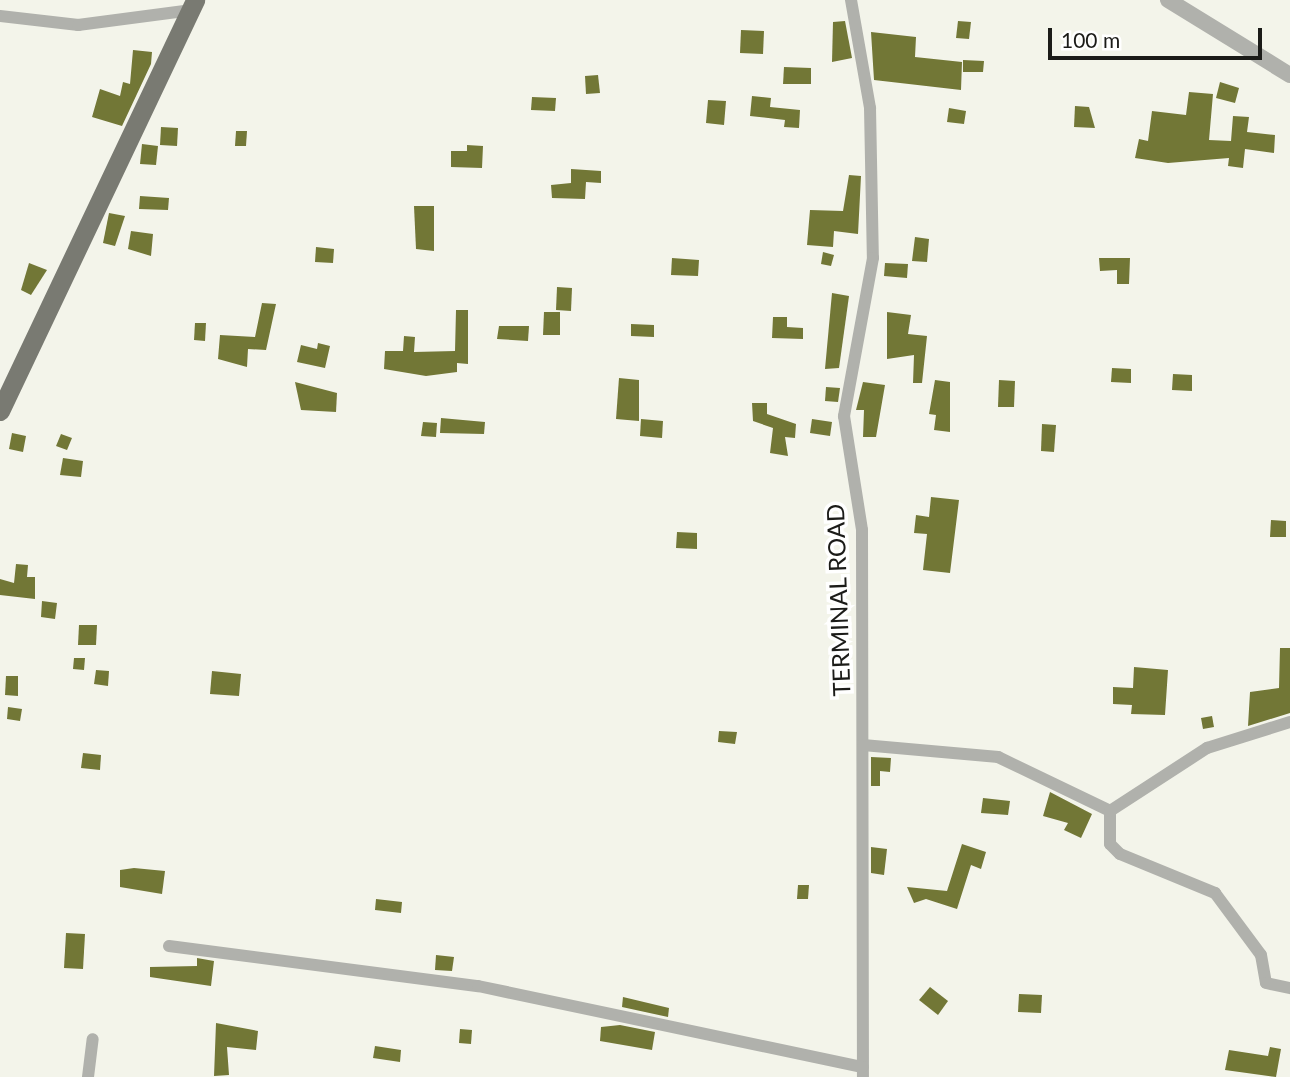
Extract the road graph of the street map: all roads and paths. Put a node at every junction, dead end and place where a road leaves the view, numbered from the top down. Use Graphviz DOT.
graph roads {
  1 [pos="851,0"];
  2 [pos="1168,0"];
  3 [pos="193,5"];
  4 [pos="0,16"];
  5 [pos="1290,75"];
  6 [pos="0,411"];
  7 [pos="1290,722"];
  8 [pos="863,745"];
  9 [pos="1110,811"];
  10 [pos="169,946"];
  11 [pos="1290,988"];
  12 [pos="93,1039"];
  13 [pos="863,1072"];
  14 [pos="88,1077"];
  1 -- 8 [label="street, TERMINAL ROAD"];
  2 -- 5 [label="street"];
  3 -- 4 [label="street"];
  3 -- 6 [label="main road"];
  7 -- 9 [label="street"];
  8 -- 9 [label="street"];
  8 -- 13 [label="street, TERMINAL ROAD"];
  9 -- 11 [label="street"];
  10 -- 13 [label="street"];
  12 -- 14 [label="street"];
}
